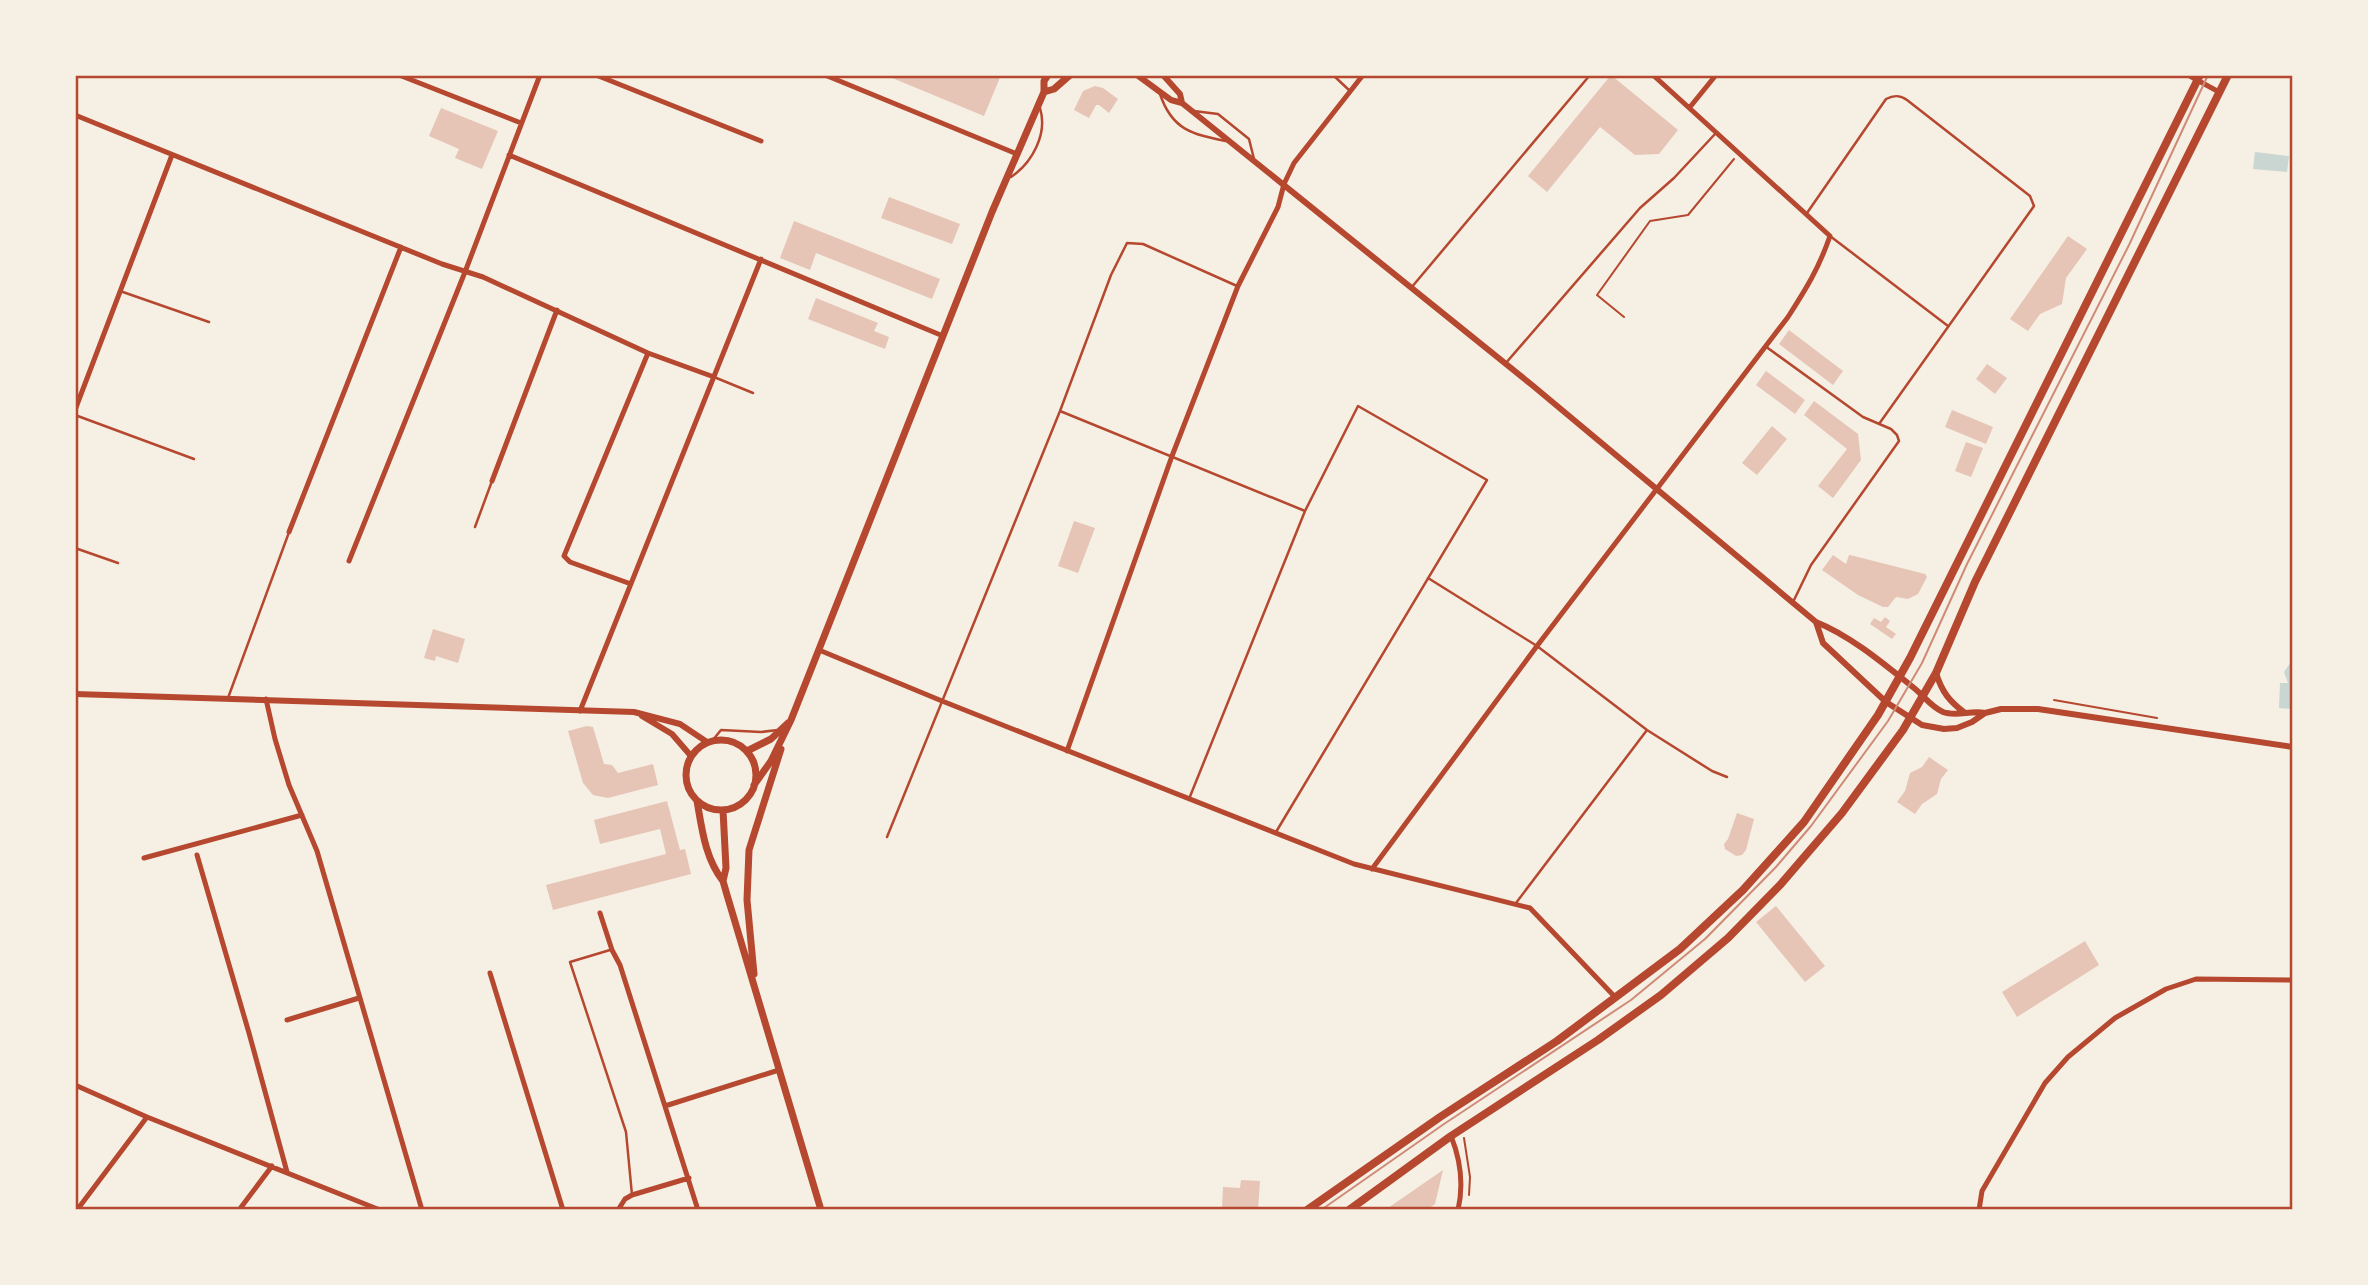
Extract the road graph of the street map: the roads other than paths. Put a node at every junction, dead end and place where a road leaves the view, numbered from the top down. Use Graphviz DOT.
graph roads {
  1 [pos="399,75"];
  2 [pos="540,75"];
  3 [pos="596,75"];
  4 [pos="825,75"];
  5 [pos="1048,75"];
  6 [pos="1070,75"];
  7 [pos="1137,75"];
  8 [pos="1163,75"];
  9 [pos="1333,75"];
  10 [pos="1363,75"];
  11 [pos="1590,75"];
  12 [pos="1653,75"];
  13 [pos="1716,75"];
  14 [pos="2188,75"];
  15 [pos="2228,75"];
  16 [pos="2198,78"];
  17 [pos="1350,90"];
  18 [pos="1159,91"];
  19 [pos="1044,92"];
  20 [pos="2219,92"];
  21 [pos="1038,102"];
  22 [pos="1182,103"];
  23 [pos="1690,107"];
  24 [pos="1190,110"];
  25 [pos="76,117"];
  26 [pos="521,123"];
  27 [pos="1717,132"];
  28 [pos="761,141"];
  29 [pos="1229,142"];
  30 [pos="1017,154"];
  31 [pos="172,155"];
  32 [pos="509,155"];
  33 [pos="1255,162"];
  34 [pos="1005,181"];
  35 [pos="1284,184"];
  36 [pos="1807,214"];
  37 [pos="1830,236"];
  38 [pos="401,247"];
  39 [pos="761,259"];
  40 [pos="465,272"];
  41 [pos="1238,286"];
  42 [pos="1411,288"];
  43 [pos="120,291"];
  44 [pos="557,310"];
  45 [pos="209,322"];
  46 [pos="1948,326"];
  47 [pos="943,336"];
  48 [pos="1765,346"];
  49 [pos="648,354"];
  50 [pos="1506,364"];
  51 [pos="714,377"];
  52 [pos="753,393"];
  53 [pos="1060,411"];
  54 [pos="75,413"];
  55 [pos="1879,424"];
  56 [pos="1172,456"];
  57 [pos="194,459"];
  58 [pos="492,481"];
  59 [pos="1658,490"];
  60 [pos="1305,510"];
  61 [pos="475,527"];
  62 [pos="289,533"];
  63 [pos="75,548"];
  64 [pos="349,561"];
  65 [pos="118,563"];
  66 [pos="1428,578"];
  67 [pos="631,584"];
  68 [pos="1792,602"];
  69 [pos="1816,622"];
  70 [pos="1537,646"];
  71 [pos="819,650"];
  72 [pos="1936,673"];
  73 [pos="1900,677"];
  74 [pos="75,694"];
  75 [pos="1923,696"];
  76 [pos="228,698"];
  77 [pos="266,699"];
  78 [pos="942,701"];
  79 [pos="1886,702"];
  80 [pos="580,711"];
  81 [pos="634,712"];
  82 [pos="1965,713"];
  83 [pos="1985,713"];
  84 [pos="1910,719"];
  85 [pos="787,726"];
  86 [pos="1647,730"];
  87 [pos="709,742"];
  88 [pos="2293,747"];
  89 [pos="747,751"];
  90 [pos="1067,751"];
  91 [pos="691,756"];
  92 [pos="1727,777"];
  93 [pos="754,785"];
  94 [pos="1189,799"];
  95 [pos="697,801"];
  96 [pos="723,810"];
  97 [pos="302,815"];
  98 [pos="1275,833"];
  99 [pos="887,836"];
  100 [pos="197,855"];
  101 [pos="144,858"];
  102 [pos="1372,869"];
  103 [pos="723,881"];
  104 [pos="1516,904"];
  105 [pos="600,913"];
  106 [pos="612,950"];
  107 [pos="490,973"];
  108 [pos="2293,980"];
  109 [pos="755,985"];
  110 [pos="359,998"];
  111 [pos="1616,998"];
  112 [pos="287,1020"];
  113 [pos="779,1070"];
  114 [pos="75,1085"];
  115 [pos="665,1106"];
  116 [pos="147,1117"];
  117 [pos="1451,1136"];
  118 [pos="272,1166"];
  119 [pos="287,1172"];
  120 [pos="689,1178"];
  121 [pos="632,1195"];
  122 [pos="78,1210"];
  123 [pos="239,1210"];
  124 [pos="380,1210"];
  125 [pos="422,1210"];
  126 [pos="564,1210"];
  127 [pos="618,1210"];
  128 [pos="698,1210"];
  129 [pos="821,1210"];
  130 [pos="1307,1210"];
  131 [pos="1349,1210"];
  132 [pos="1458,1210"];
  133 [pos="1979,1210"];
  1 -- 26 [label="street"];
  2 -- 26 [label="street"];
  3 -- 28 [label="street"];
  4 -- 30 [label="street"];
  5 -- 19 [label="main road"];
  6 -- 19 [label="main road"];
  7 -- 18 [label="street"];
  8 -- 22 [label="street"];
  9 -- 17 [label="lane"];
  10 -- 17 [label="street"];
  11 -- 42 [label="lane"];
  12 -- 23 [label="street"];
  13 -- 23 [label="street"];
  14 -- 16 [label="street"];
  15 -- 20 [label="main road"];
  16 -- 20 [label="street"];
  16 -- 73 [label="main road"];
  17 -- 35 [label="street"];
  18 -- 22 [label="street"];
  18 -- 29 [label="lane"];
  19 -- 21 [label="main road"];
  20 -- 72 [label="main road"];
  21 -- 30 [label="main road"];
  21 -- 34 [label="lane"];
  22 -- 24 [label="street"];
  23 -- 27 [label="street"];
  24 -- 29 [label="street"];
  24 -- 33 [label="lane"];
  25 -- 31 [label="street"];
  26 -- 32 [label="street"];
  27 -- 36 [label="street"];
  27 -- 50 [label="lane"];
  29 -- 33 [label="street"];
  30 -- 34 [label="main road"];
  31 -- 38 [label="street"];
  31 -- 43 [label="street"];
  32 -- 39 [label="street"];
  32 -- 40 [label="street"];
  33 -- 35 [label="street"];
  34 -- 47 [label="main road"];
  35 -- 41 [label="street"];
  35 -- 42 [label="street"];
  36 -- 37 [label="street"];
  36 -- 46 [label="lane"];
  37 -- 46 [label="lane"];
  37 -- 48 [label="street"];
  38 -- 40 [label="street"];
  38 -- 62 [label="street"];
  39 -- 47 [label="street"];
  39 -- 51 [label="street"];
  40 -- 44 [label="street"];
  40 -- 64 [label="street"];
  41 -- 53 [label="lane"];
  41 -- 56 [label="street"];
  42 -- 50 [label="street"];
  43 -- 45 [label="lane"];
  43 -- 54 [label="street"];
  44 -- 49 [label="street"];
  44 -- 58 [label="street"];
  46 -- 55 [label="lane"];
  47 -- 71 [label="main road"];
  48 -- 55 [label="lane"];
  48 -- 59 [label="street"];
  49 -- 51 [label="street"];
  49 -- 67 [label="street"];
  50 -- 59 [label="street"];
  51 -- 52 [label="lane"];
  51 -- 67 [label="street"];
  53 -- 56 [label="lane"];
  53 -- 78 [label="lane"];
  54 -- 57 [label="lane"];
  55 -- 68 [label="lane"];
  56 -- 60 [label="lane"];
  56 -- 90 [label="street"];
  58 -- 61 [label="lane"];
  59 -- 68 [label="street"];
  59 -- 70 [label="street"];
  60 -- 66 [label="lane"];
  60 -- 94 [label="lane"];
  62 -- 76 [label="lane"];
  63 -- 65 [label="lane"];
  66 -- 70 [label="lane"];
  66 -- 98 [label="lane"];
  67 -- 80 [label="street"];
  68 -- 69 [label="street"];
  69 -- 73 [label="street"];
  69 -- 79 [label="street"];
  70 -- 86 [label="lane"];
  70 -- 102 [label="street"];
  71 -- 78 [label="street"];
  71 -- 85 [label="main road"];
  72 -- 75 [label="main road"];
  72 -- 82 [label="street"];
  73 -- 75 [label="street"];
  73 -- 79 [label="main road"];
  74 -- 76 [label="street"];
  75 -- 82 [label="street"];
  75 -- 84 [label="main road"];
  76 -- 77 [label="street"];
  77 -- 80 [label="street"];
  77 -- 97 [label="street"];
  78 -- 90 [label="street"];
  78 -- 99 [label="lane"];
  79 -- 84 [label="street"];
  79 -- 111 [label="main road"];
  80 -- 81 [label="street"];
  81 -- 87 [label="street"];
  81 -- 91 [label="street"];
  82 -- 83 [label="street"];
  83 -- 84 [label="street"];
  83 -- 88 [label="street"];
  84 -- 117 [label="main road"];
  85 -- 87 [label="lane"];
  85 -- 89 [label="main road"];
  85 -- 93 [label="main road"];
  85 -- 109 [label="main road"];
  86 -- 92 [label="lane"];
  86 -- 104 [label="lane"];
  87 -- 89 [label="main road"];
  87 -- 91 [label="main road"];
  89 -- 93 [label="main road"];
  90 -- 94 [label="street"];
  91 -- 95 [label="main road"];
  93 -- 96 [label="main road"];
  94 -- 98 [label="street"];
  95 -- 96 [label="main road"];
  95 -- 103 [label="main road"];
  96 -- 103 [label="main road"];
  97 -- 101 [label="street"];
  97 -- 110 [label="street"];
  98 -- 102 [label="street"];
  100 -- 119 [label="street"];
  102 -- 104 [label="street"];
  103 -- 109 [label="main road"];
  104 -- 111 [label="street"];
  105 -- 106 [label="street"];
  106 -- 115 [label="street"];
  106 -- 121 [label="lane"];
  107 -- 126 [label="street"];
  108 -- 133 [label="street"];
  109 -- 113 [label="main road"];
  110 -- 112 [label="street"];
  110 -- 125 [label="street"];
  111 -- 130 [label="main road"];
  113 -- 115 [label="street"];
  113 -- 129 [label="main road"];
  114 -- 116 [label="street"];
  115 -- 120 [label="street"];
  116 -- 118 [label="street"];
  116 -- 122 [label="street"];
  117 -- 131 [label="main road"];
  117 -- 132 [label="street"];
  118 -- 119 [label="street"];
  118 -- 123 [label="street"];
  119 -- 124 [label="street"];
  120 -- 121 [label="street"];
  120 -- 128 [label="street"];
  121 -- 127 [label="street"];
}
